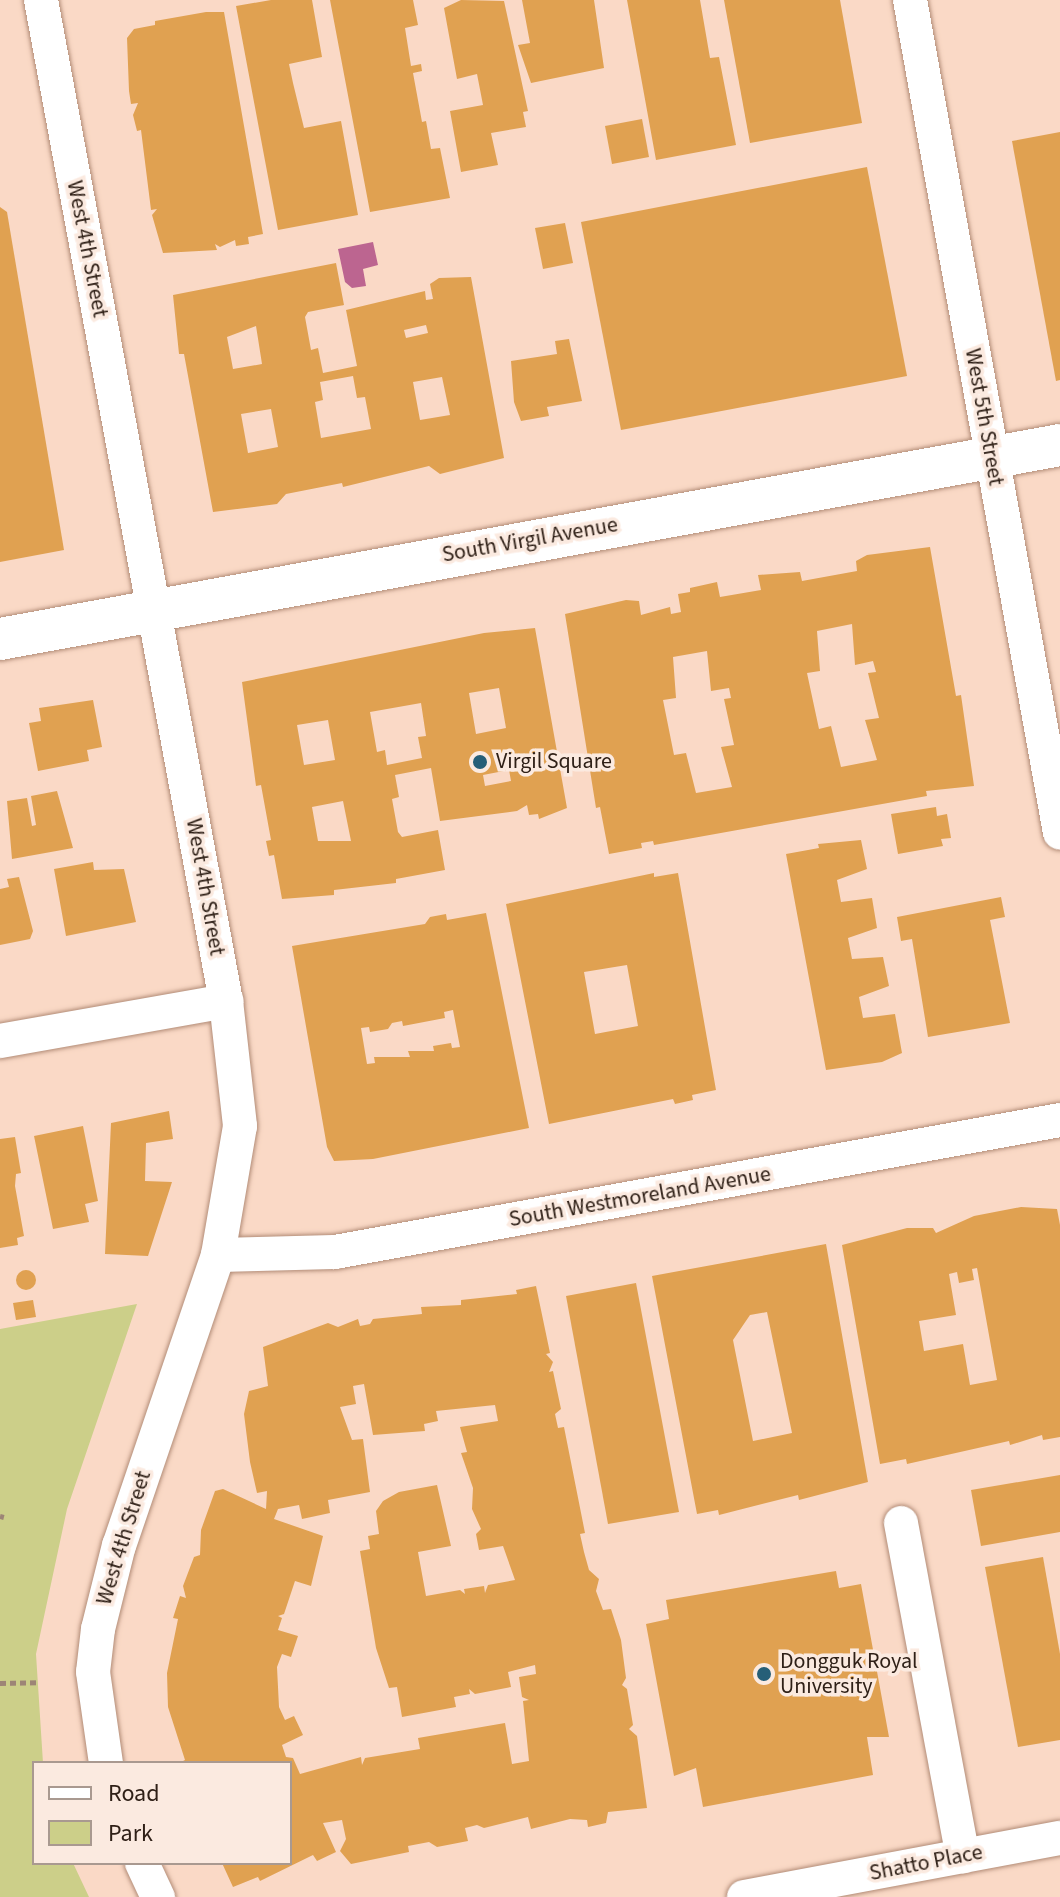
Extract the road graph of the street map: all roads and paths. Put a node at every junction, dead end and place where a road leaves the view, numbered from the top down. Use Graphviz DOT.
graph roads {
  1 [pos="41,0"];
  2 [pos="910,0"];
  3 [pos="1060,445"];
  4 [pos="990,457"];
  5 [pos="154,611"];
  6 [pos="0,639"];
  7 [pos="1050,725"];
  8 [pos="1060,833"];
  9 [pos="226,1001"];
  10 [pos="0,1041"];
  11 [pos="1060,1120"];
  12 [pos="218,1255"];
  13 [pos="901,1523"];
  14 [pos="39,1682"];
  15 [pos="0,1683"];
  16 [pos="106,1761"];
  17 [pos="1060,1838"];
  18 [pos="963,1856"];
  19 [pos="143,1865"];
  20 [pos="158,1897"];
  21 [pos="744,1897"];
  1 -- 5 [label="street, West 4th Street"];
  2 -- 4 [label="street, West 5th Street"];
  3 -- 4 [label="main road, South Virgil Avenue"];
  4 -- 5 [label="main road, South Virgil Avenue"];
  4 -- 7 [label="street, West 5th Street"];
  5 -- 6 [label="main road, South Virgil Avenue"];
  5 -- 9 [label="street, West 4th Street"];
  7 -- 8 [label="street, West 5th Street"];
  9 -- 10 [label="street"];
  9 -- 12 [label="street, West 4th Street"];
  11 -- 12 [label="street, South Westmoreland Avenue"];
  12 -- 16 [label="street, West 4th Street"];
  13 -- 18 [label="street"];
  14 -- 15 [label="path"];
  17 -- 18 [label="street, Shatto Place"];
  18 -- 21 [label="street, Shatto Place"];
  19 -- 20 [label="street"];
}
